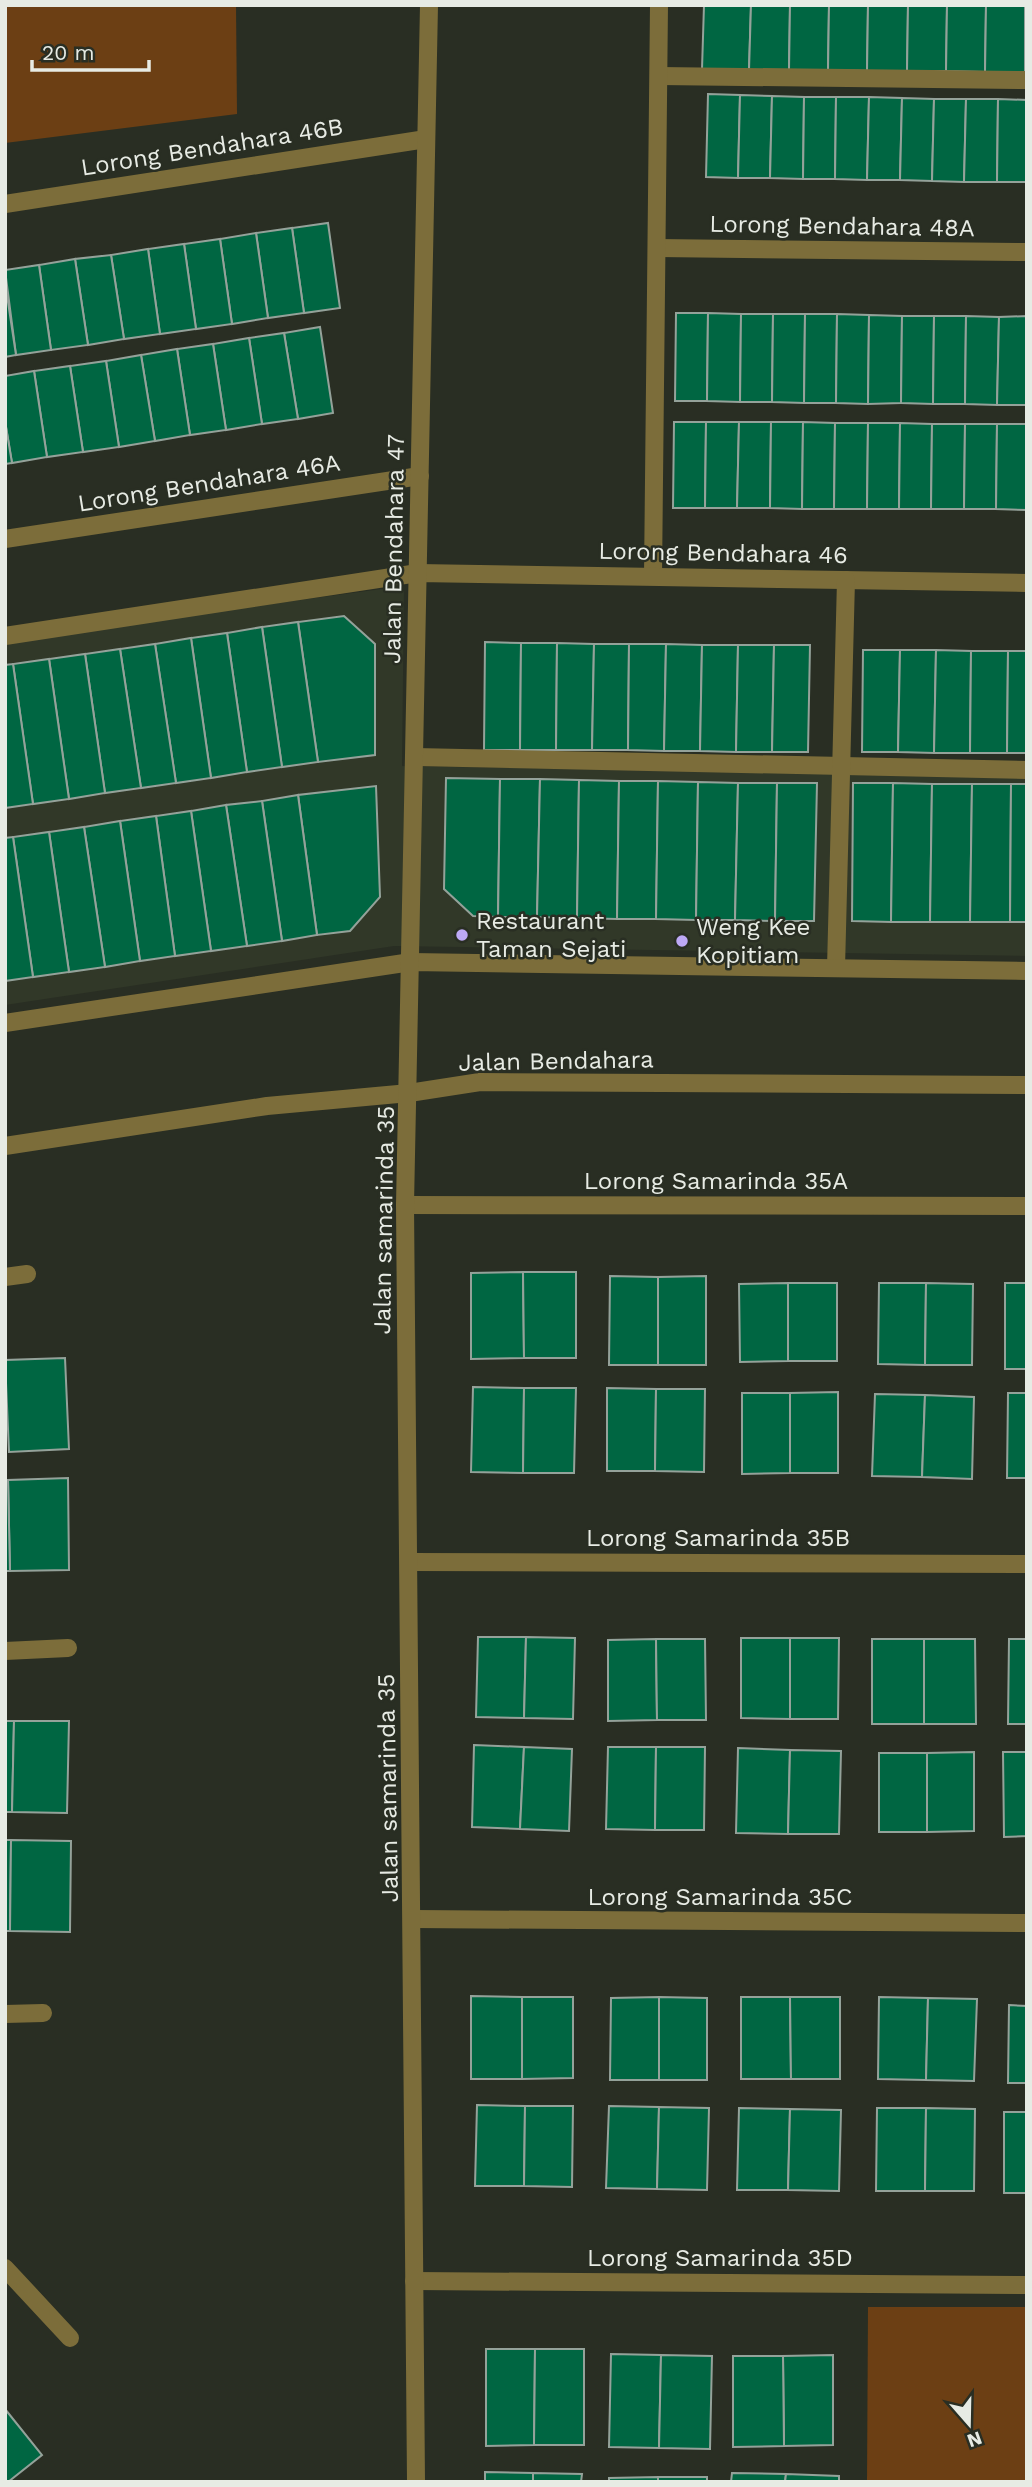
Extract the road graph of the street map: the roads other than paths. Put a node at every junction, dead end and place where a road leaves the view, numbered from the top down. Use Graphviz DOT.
graph roads {
  1 [pos="429,5"];
  2 [pos="659,5"];
  3 [pos="659,76"];
  4 [pos="1027,80"];
  5 [pos="426,139"];
  6 [pos="5,204"];
  7 [pos="657,248"];
  8 [pos="1027,252"];
  9 [pos="420,476"];
  10 [pos="5,539"];
  11 [pos="418,573"];
  12 [pos="653,576"];
  13 [pos="846,580"];
  14 [pos="1027,583"];
  15 [pos="5,636"];
  16 [pos="415,757"];
  17 [pos="841,768"];
  18 [pos="1027,770"];
  19 [pos="411,962"];
  20 [pos="836,968"];
  21 [pos="1027,971"];
  22 [pos="5,1023"];
  23 [pos="1027,1085"];
  24 [pos="410,1093"];
  25 [pos="5,1146"];
  26 [pos="405,1205"];
  27 [pos="1027,1206"];
  28 [pos="27,1274"];
  29 [pos="5,1277"];
  30 [pos="409,1562"];
  31 [pos="1027,1564"];
  32 [pos="68,1648"];
  33 [pos="5,1651"];
  34 [pos="414,1919"];
  35 [pos="1027,1923"];
  36 [pos="43,2013"];
  37 [pos="5,2014"];
  38 [pos="5,2268"];
  39 [pos="414,2281"];
  40 [pos="1027,2285"];
  41 [pos="70,2339"];
  42 [pos="416,2482"];
  1 -- 5 [label="street, Jalan Bendahara 47"];
  2 -- 3 [label="street"];
  3 -- 4 [label="street"];
  3 -- 7 [label="street"];
  5 -- 6 [label="street, Lorong Bendahara 46B"];
  5 -- 9 [label="street, Jalan Bendahara 47"];
  7 -- 8 [label="street, Lorong Bendahara 48A"];
  7 -- 12 [label="street"];
  9 -- 10 [label="street, Lorong Bendahara 46A"];
  9 -- 11 [label="street, Jalan Bendahara 47"];
  11 -- 12 [label="street, Lorong Bendahara 46"];
  11 -- 15 [label="street, Lorong Bendahara 46"];
  11 -- 16 [label="street, Jalan Bendahara 47"];
  12 -- 13 [label="street, Lorong Bendahara 46"];
  13 -- 14 [label="street, Lorong Bendahara 46"];
  13 -- 17 [label="street"];
  16 -- 17 [label="street"];
  16 -- 19 [label="street, Jalan Bendahara 47"];
  17 -- 18 [label="street"];
  17 -- 20 [label="street"];
  19 -- 20 [label="street"];
  19 -- 22 [label="street"];
  19 -- 24 [label="street, Jalan Bendahara 47"];
  20 -- 21 [label="street"];
  23 -- 24 [label="street, Jalan Bendahara"];
  24 -- 25 [label="street, Jalan Bendahara"];
  24 -- 26 [label="street, Jalan samarinda 35"];
  26 -- 27 [label="street, Lorong Samarinda 35A"];
  26 -- 30 [label="street, Jalan samarinda 35"];
  28 -- 29 [label="street"];
  30 -- 31 [label="street, Lorong Samarinda 35B"];
  30 -- 34 [label="street, Jalan samarinda 35"];
  32 -- 33 [label="street"];
  34 -- 35 [label="street, Lorong Samarinda 35C"];
  34 -- 39 [label="street, Jalan samarinda 35"];
  36 -- 37 [label="street"];
  38 -- 41 [label="street"];
  39 -- 40 [label="street, Lorong Samarinda 35D"];
  39 -- 42 [label="street, Jalan samarinda 35"];
}
